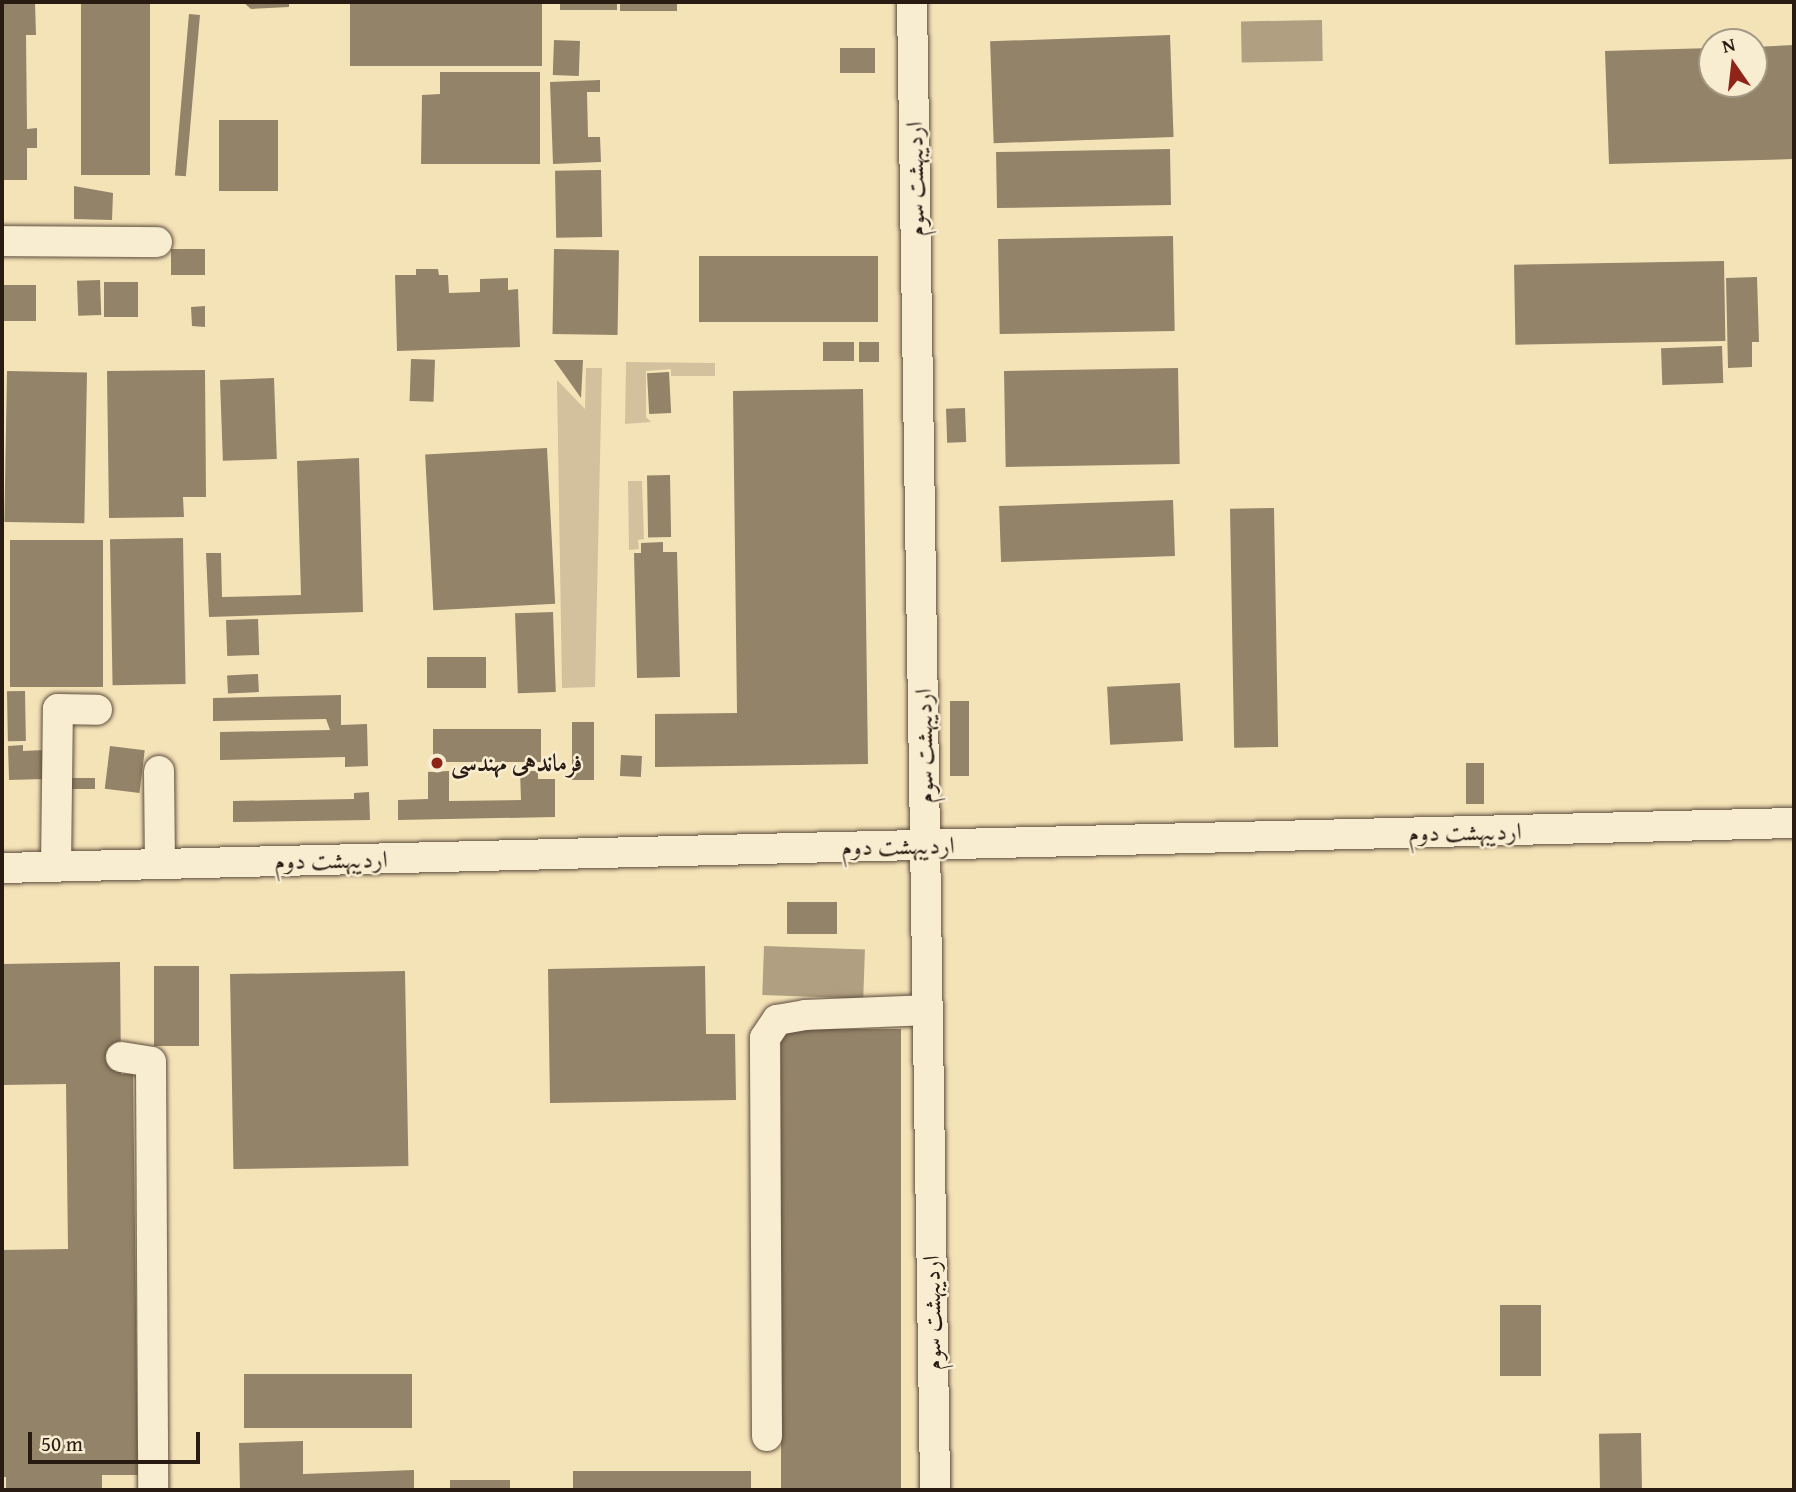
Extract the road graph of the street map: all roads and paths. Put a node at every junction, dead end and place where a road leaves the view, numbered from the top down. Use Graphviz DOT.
graph roads {
  1 [pos="912,2"];
  2 [pos="2,241"];
  3 [pos="157,242"];
  4 [pos="97,710"];
  5 [pos="159,771"];
  6 [pos="1794,823"];
  7 [pos="925,845"];
  8 [pos="160,864"];
  9 [pos="56,867"];
  10 [pos="2,868"];
  11 [pos="928,1010"];
  12 [pos="121,1056"];
  13 [pos="767,1436"];
  14 [pos="153,1490"];
  15 [pos="935,1490"];
  1 -- 7 [label="street, اردیبهشت سوم"];
  2 -- 3 [label="street"];
  4 -- 9 [label="street"];
  5 -- 8 [label="street"];
  6 -- 7 [label="street, اردیبهشت دوم"];
  7 -- 8 [label="street, اردیبهشت دوم"];
  7 -- 11 [label="street, اردیبهشت سوم"];
  8 -- 9 [label="street, اردیبهشت دوم"];
  9 -- 10 [label="street, اردیبهشت دوم"];
  11 -- 13 [label="street"];
  11 -- 15 [label="street, اردیبهشت سوم"];
  12 -- 14 [label="street"];
}
